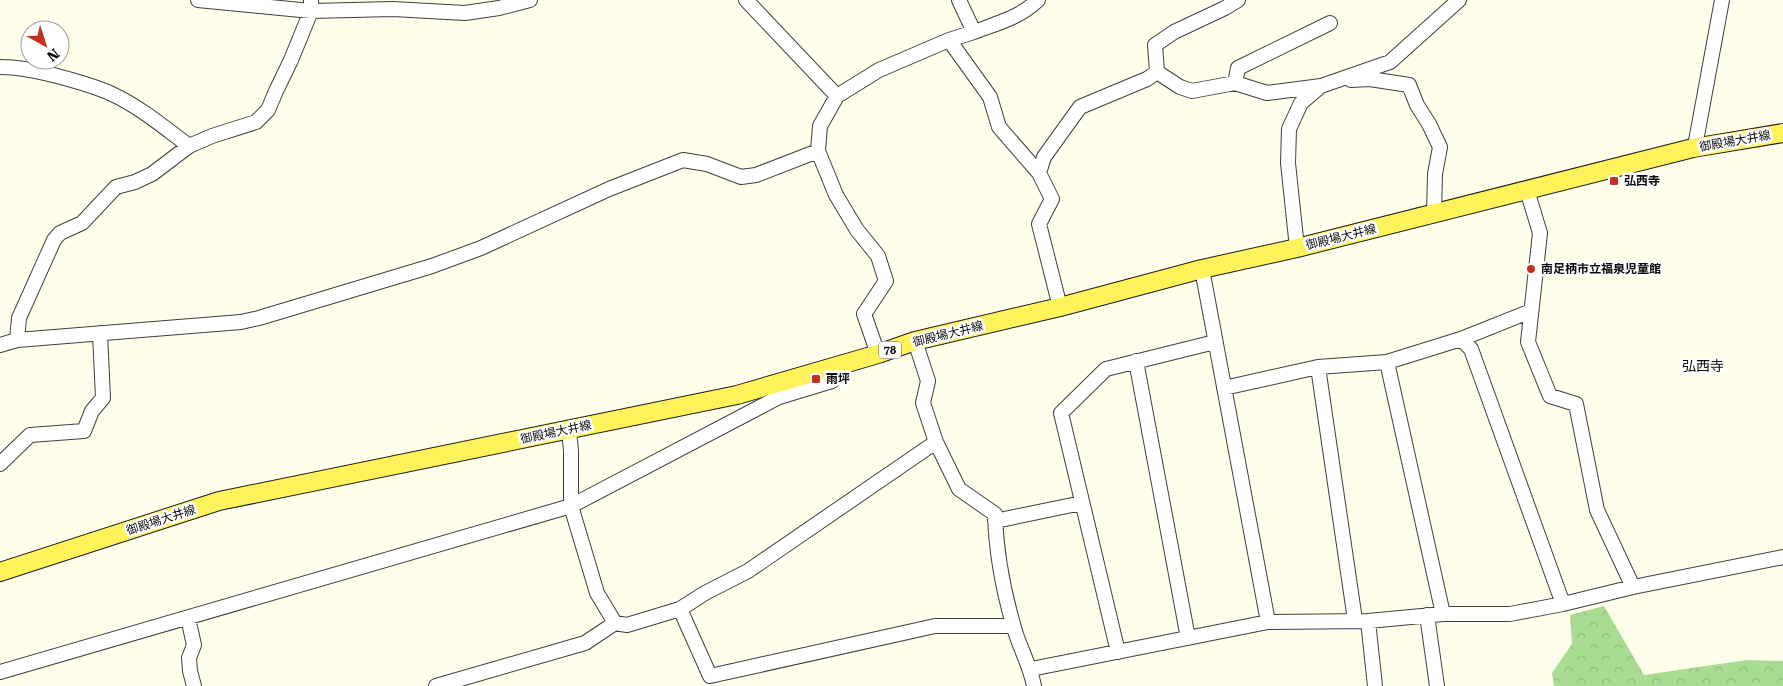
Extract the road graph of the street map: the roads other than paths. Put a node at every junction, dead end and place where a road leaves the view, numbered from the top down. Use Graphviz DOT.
graph roads {
  1 [pos="198,0"];
  2 [pos="530,0"];
  3 [pos="746,0"];
  4 [pos="959,0"];
  5 [pos="1038,0"];
  6 [pos="1238,0"];
  7 [pos="1458,0"];
  8 [pos="1722,0"];
  9 [pos="311,5"];
  10 [pos="1330,23"];
  11 [pos="974,32"];
  12 [pos="949,40"];
  13 [pos="0,67"];
  14 [pos="1157,72"];
  15 [pos="1340,80"];
  16 [pos="1235,83"];
  17 [pos="1321,86"];
  18 [pos="837,96"];
  19 [pos="1783,133"];
  20 [pos="189,146"];
  21 [pos="1693,148"];
  22 [pos="818,151"];
  23 [pos="1039,173"];
  24 [pos="1527,190"];
  25 [pos="1434,214"];
  26 [pos="1297,248"];
  27 [pos="1202,269"];
  28 [pos="1060,307"];
  29 [pos="1531,311"];
  30 [pos="100,333"];
  31 [pos="1462,339"];
  32 [pos="17,340"];
  33 [pos="915,342"];
  34 [pos="1216,342"];
  35 [pos="0,345"];
  36 [pos="878,354"];
  37 [pos="1136,361"];
  38 [pos="1387,362"];
  39 [pos="1318,367"];
  40 [pos="830,368"];
  41 [pos="1224,388"];
  42 [pos="569,430"];
  43 [pos="936,442"];
  44 [pos="0,464"];
  45 [pos="1082,503"];
  46 [pos="571,506"];
  47 [pos="995,521"];
  48 [pos="1783,556"];
  49 [pos="0,572"];
  50 [pos="1633,587"];
  51 [pos="1563,604"];
  52 [pos="680,609"];
  53 [pos="1443,614"];
  54 [pos="1427,615"];
  55 [pos="188,618"];
  56 [pos="1361,620"];
  57 [pos="1268,622"];
  58 [pos="615,623"];
  59 [pos="1013,626"];
  60 [pos="1188,638"];
  61 [pos="1118,652"];
  62 [pos="1031,670"];
  63 [pos="0,672"];
  64 [pos="194,686"];
  65 [pos="436,686"];
  66 [pos="1034,686"];
  67 [pos="1375,686"];
  68 [pos="1437,686"];
  1 -- 9 [label="street"];
  2 -- 9 [label="street"];
  3 -- 18 [label="street"];
  4 -- 11 [label="street"];
  5 -- 11 [label="street"];
  6 -- 14 [label="street"];
  7 -- 15 [label="street"];
  8 -- 21 [label="street"];
  9 -- 20 [label="street"];
  10 -- 16 [label="street"];
  11 -- 12 [label="street"];
  12 -- 18 [label="street"];
  12 -- 23 [label="street"];
  13 -- 20 [label="street"];
  14 -- 16 [label="street"];
  14 -- 23 [label="street"];
  15 -- 17 [label="street"];
  15 -- 25 [label="street"];
  16 -- 17 [label="street"];
  17 -- 26 [label="street"];
  18 -- 22 [label="street"];
  19 -- 21 [label="main road, 御殿場大井線 / 78"];
  20 -- 32 [label="street"];
  21 -- 24 [label="main road, 御殿場大井線 / 78"];
  22 -- 30 [label="street"];
  22 -- 36 [label="street"];
  23 -- 28 [label="street"];
  24 -- 25 [label="main road, 御殿場大井線 / 78"];
  24 -- 29 [label="street"];
  25 -- 26 [label="main road, 御殿場大井線 / 78"];
  26 -- 27 [label="main road, 御殿場大井線 / 78"];
  27 -- 28 [label="main road, 御殿場大井線 / 78"];
  27 -- 34 [label="street"];
  28 -- 33 [label="main road, 御殿場大井線 / 78"];
  29 -- 31 [label="street"];
  29 -- 50 [label="street"];
  30 -- 32 [label="street"];
  30 -- 44 [label="street"];
  31 -- 38 [label="street"];
  31 -- 51 [label="street"];
  32 -- 35 [label="street"];
  33 -- 36 [label="main road, 御殿場大井線 / 78"];
  33 -- 43 [label="street"];
  34 -- 37 [label="street"];
  34 -- 41 [label="street"];
  36 -- 40 [label="main road, 御殿場大井線 / 78"];
  37 -- 45 [label="street"];
  37 -- 60 [label="street"];
  38 -- 39 [label="street"];
  38 -- 53 [label="street"];
  39 -- 41 [label="street"];
  39 -- 56 [label="street"];
  40 -- 42 [label="main road, 御殿場大井線 / 78"];
  40 -- 46 [label="street"];
  41 -- 57 [label="street"];
  42 -- 46 [label="street"];
  42 -- 49 [label="main road, 御殿場大井線 / 78"];
  43 -- 47 [label="street"];
  43 -- 52 [label="street"];
  45 -- 47 [label="street"];
  45 -- 61 [label="street"];
  46 -- 55 [label="street"];
  46 -- 58 [label="street"];
  47 -- 59 [label="street"];
  48 -- 50 [label="street"];
  50 -- 51 [label="street"];
  51 -- 53 [label="street"];
  52 -- 58 [label="street"];
  52 -- 59 [label="street"];
  53 -- 54 [label="street"];
  54 -- 56 [label="street"];
  54 -- 68 [label="street"];
  55 -- 63 [label="street"];
  55 -- 64 [label="street"];
  56 -- 57 [label="street"];
  56 -- 67 [label="street"];
  57 -- 60 [label="street"];
  58 -- 65 [label="street"];
  59 -- 62 [label="street"];
  60 -- 61 [label="street"];
  61 -- 62 [label="street"];
  62 -- 66 [label="street"];
}
